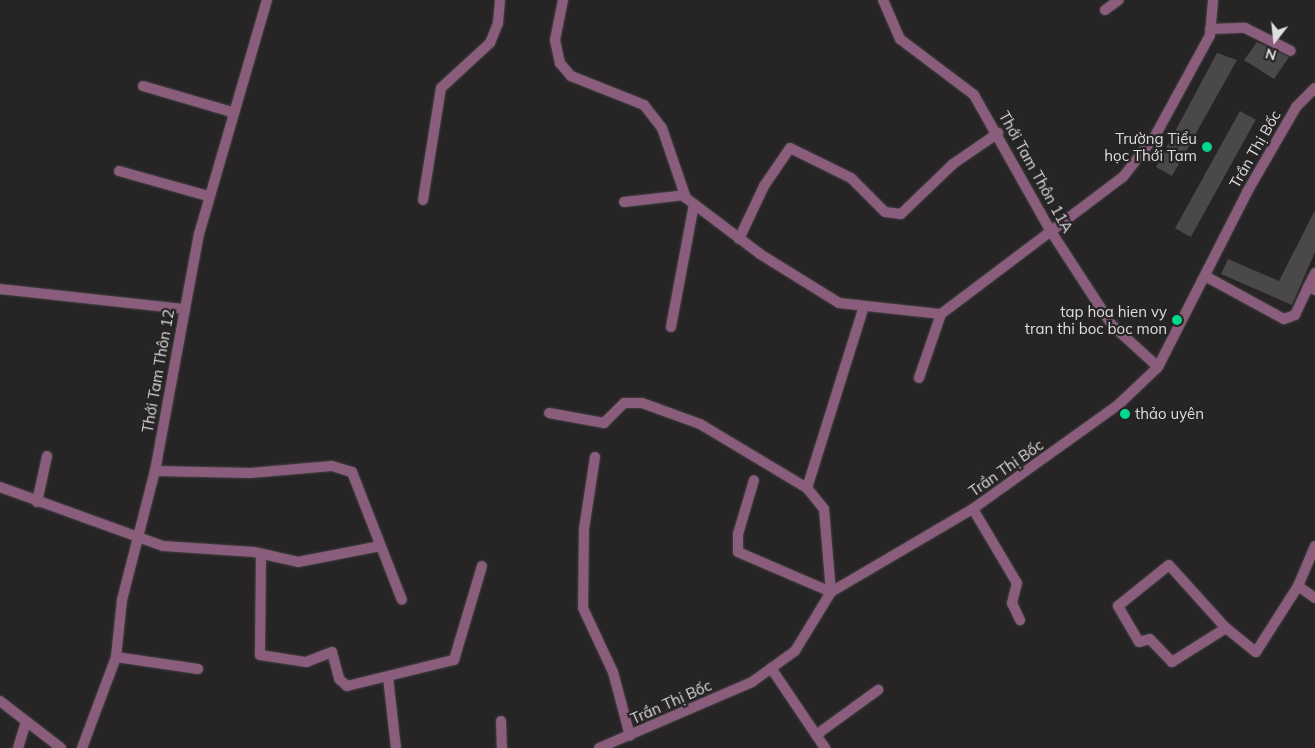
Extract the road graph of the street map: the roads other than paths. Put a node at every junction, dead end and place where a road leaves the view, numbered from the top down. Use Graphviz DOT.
graph roads {
  1 [pos="267,0"];
  2 [pos="500,0"];
  3 [pos="563,0"];
  4 [pos="883,0"];
  5 [pos="1119,0"];
  6 [pos="1212,0"];
  7 [pos="1105,10"];
  8 [pos="1210,29"];
  9 [pos="1291,51"];
  10 [pos="143,86"];
  11 [pos="1315,88"];
  12 [pos="232,112"];
  13 [pos="998,133"];
  14 [pos="119,171"];
  15 [pos="685,195"];
  16 [pos="208,196"];
  17 [pos="423,200"];
  18 [pos="624,202"];
  19 [pos="694,204"];
  20 [pos="1050,230"];
  21 [pos="739,239"];
  22 [pos="1315,273"];
  23 [pos="1205,276"];
  24 [pos="1312,288"];
  25 [pos="0,289"];
  26 [pos="185,309"];
  27 [pos="863,309"];
  28 [pos="942,314"];
  29 [pos="671,327"];
  30 [pos="1158,367"];
  31 [pos="919,378"];
  32 [pos="549,413"];
  33 [pos="47,456"];
  34 [pos="596,457"];
  35 [pos="155,471"];
  36 [pos="754,480"];
  37 [pos="0,486"];
  38 [pos="807,488"];
  39 [pos="37,502"];
  40 [pos="973,509"];
  41 [pos="139,540"];
  42 [pos="380,546"];
  43 [pos="1315,546"];
  44 [pos="261,554"];
  45 [pos="482,566"];
  46 [pos="1298,586"];
  47 [pos="831,592"];
  48 [pos="1315,598"];
  49 [pos="402,600"];
  50 [pos="1020,620"];
  51 [pos="1226,628"];
  52 [pos="116,657"];
  53 [pos="771,668"];
  54 [pos="198,669"];
  55 [pos="388,677"];
  56 [pos="878,690"];
  57 [pos="0,701"];
  58 [pos="501,721"];
  59 [pos="26,722"];
  60 [pos="816,735"];
  61 [pos="630,736"];
  62 [pos="18,748"];
  63 [pos="61,748"];
  64 [pos="82,748"];
  65 [pos="396,748"];
  66 [pos="502,748"];
  67 [pos="599,748"];
  68 [pos="826,748"];
  1 -- 12 [label="street, Thới Tam Thôn 12"];
  2 -- 17 [label="street"];
  3 -- 15 [label="street"];
  4 -- 13 [label="street, Thới Tam Thôn 11A"];
  5 -- 7 [label="street"];
  6 -- 8 [label="street"];
  8 -- 9 [label="street"];
  8 -- 20 [label="street"];
  10 -- 12 [label="street"];
  11 -- 23 [label="street, Trần Thị Bốc"];
  12 -- 16 [label="street, Thới Tam Thôn 12"];
  13 -- 20 [label="street, Thới Tam Thôn 11A"];
  13 -- 21 [label="street"];
  14 -- 16 [label="street"];
  15 -- 18 [label="street"];
  15 -- 19 [label="street"];
  16 -- 26 [label="street, Thới Tam Thôn 12"];
  19 -- 21 [label="street"];
  19 -- 29 [label="street"];
  20 -- 28 [label="street"];
  20 -- 30 [label="street, Thới Tam Thôn 11A"];
  21 -- 27 [label="street"];
  22 -- 24 [label="street"];
  23 -- 24 [label="street"];
  23 -- 30 [label="street, Trần Thị Bốc"];
  25 -- 26 [label="street"];
  26 -- 35 [label="street, Thới Tam Thôn 12"];
  27 -- 28 [label="street"];
  27 -- 38 [label="street"];
  28 -- 31 [label="street"];
  30 -- 40 [label="street, Trần Thị Bốc"];
  32 -- 38 [label="street"];
  33 -- 39 [label="street"];
  34 -- 61 [label="street"];
  35 -- 41 [label="street, Thới Tam Thôn 12"];
  35 -- 42 [label="street"];
  36 -- 47 [label="street"];
  37 -- 39 [label="street"];
  38 -- 47 [label="street"];
  39 -- 41 [label="street"];
  40 -- 47 [label="street, Trần Thị Bốc"];
  40 -- 50 [label="street"];
  41 -- 44 [label="street"];
  41 -- 52 [label="street, Thới Tam Thôn 12"];
  42 -- 44 [label="street"];
  42 -- 49 [label="street"];
  43 -- 46 [label="street"];
  44 -- 55 [label="street"];
  45 -- 55 [label="street"];
  46 -- 48 [label="street"];
  46 -- 51 [label="street"];
  47 -- 53 [label="street, Trần Thị Bốc"];
  51 -- 51 [label="street"];
  52 -- 54 [label="street"];
  52 -- 64 [label="street, Thới Tam Thôn 12"];
  53 -- 60 [label="street"];
  53 -- 61 [label="street, Trần Thị Bốc"];
  55 -- 65 [label="street"];
  56 -- 60 [label="street"];
  57 -- 59 [label="street"];
  58 -- 66 [label="street"];
  59 -- 62 [label="street"];
  59 -- 63 [label="street"];
  60 -- 68 [label="street"];
  61 -- 67 [label="street, Trần Thị Bốc"];
}
